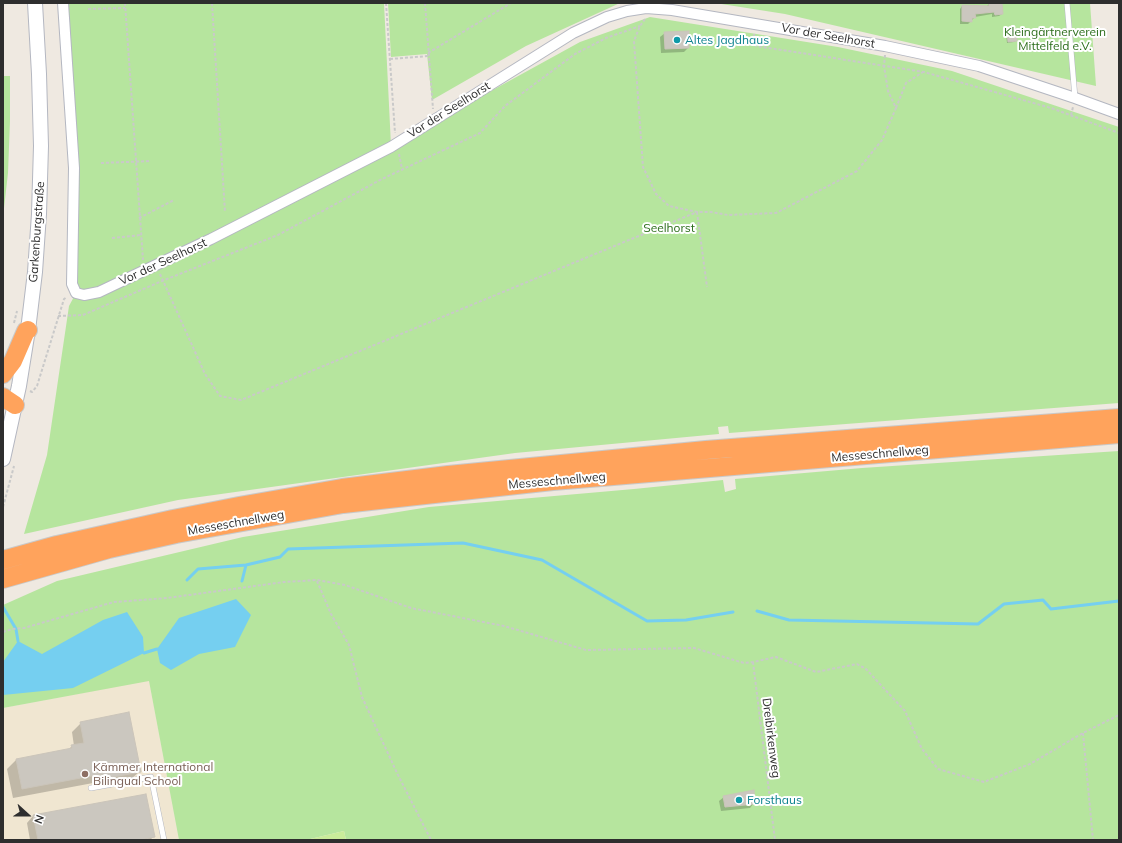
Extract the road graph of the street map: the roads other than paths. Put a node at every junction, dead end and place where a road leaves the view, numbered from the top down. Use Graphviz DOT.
graph roads {
  1 [pos="35,3"];
  2 [pos="63,3"];
  3 [pos="1068,3"];
  4 [pos="1075,98"];
  5 [pos="1119,114"];
  6 [pos="21,328"];
  7 [pos="3,374"];
  8 [pos="7,403"];
  9 [pos="1119,418"];
  10 [pos="1119,434"];
  11 [pos="3,459"];
  12 [pos="3,560"];
  13 [pos="3,579"];
  14 [pos="91,788"];
  15 [pos="164,840"];
  1 -- 6 [label="main road, Garkenburgstraße"];
  2 -- 4 [label="street, Vor der Seelhorst"];
  3 -- 4 [label="lane"];
  4 -- 5 [label="street, Vor der Seelhorst"];
  6 -- 7 [label="highway"];
  6 -- 8 [label="main road, Garkenburgstraße"];
  8 -- 11 [label="main road, Garkenburgstraße"];
  9 -- 12 [label="highway, Messeschnellweg"];
  10 -- 13 [label="highway, Messeschnellweg"];
  14 -- 15 [label="lane"];
}
